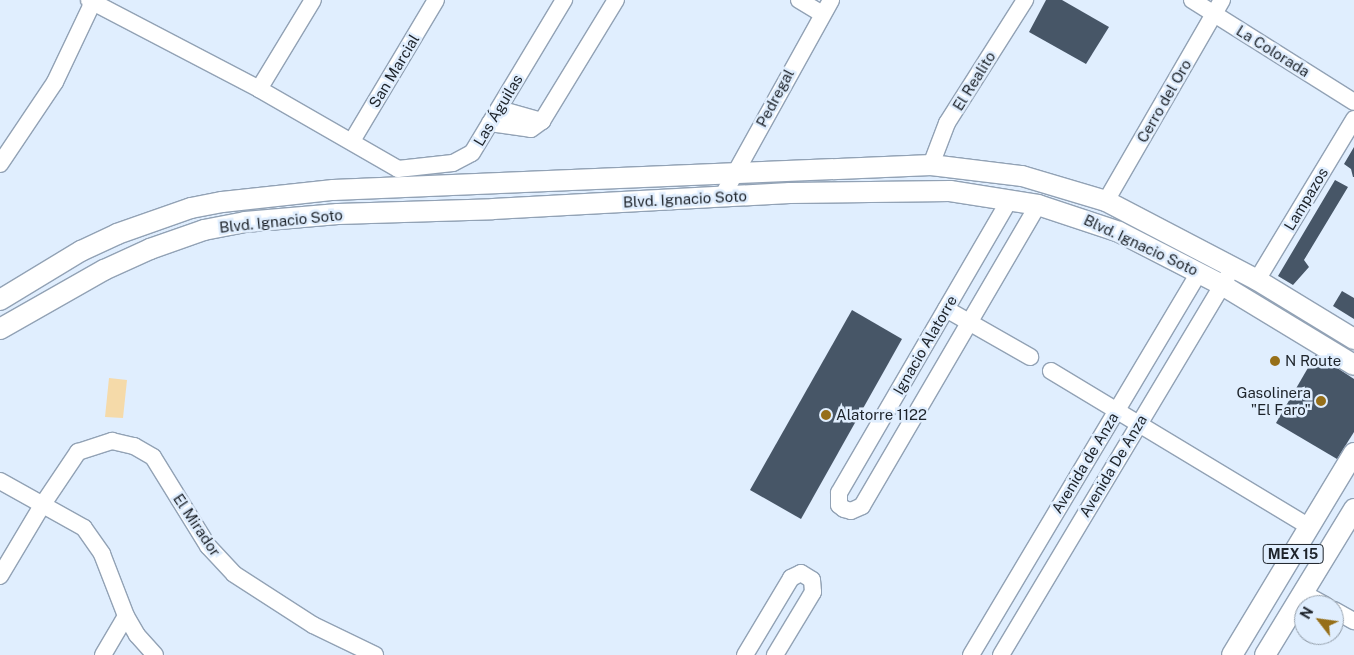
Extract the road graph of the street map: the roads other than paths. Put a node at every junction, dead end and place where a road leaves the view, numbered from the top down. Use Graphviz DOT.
graph roads {
  1 [pos="313,0"];
  2 [pos="436,0"];
  3 [pos="564,0"];
  4 [pos="616,0"];
  5 [pos="799,0"];
  6 [pos="1025,0"];
  7 [pos="1192,0"];
  8 [pos="91,1"];
  9 [pos="826,7"];
  10 [pos="1218,7"];
  11 [pos="259,89"];
  12 [pos="1354,102"];
  13 [pos="499,109"];
  14 [pos="1354,119"];
  15 [pos="542,121"];
  16 [pos="490,124"];
  17 [pos="352,141"];
  18 [pos="0,164"];
  19 [pos="931,165"];
  20 [pos="733,176"];
  21 [pos="398,179"];
  22 [pos="722,197"];
  23 [pos="1010,199"];
  24 [pos="1106,201"];
  25 [pos="1038,205"];
  26 [pos="398,212"];
  27 [pos="1199,272"];
  28 [pos="1257,280"];
  29 [pos="1224,282"];
  30 [pos="22,286"];
  31 [pos="0,300"];
  32 [pos="37,306"];
  33 [pos="946,309"];
  34 [pos="969,322"];
  35 [pos="0,329"];
  36 [pos="1354,339"];
  37 [pos="1155,345"];
  38 [pos="1030,357"];
  39 [pos="1177,358"];
  40 [pos="913,364"];
  41 [pos="1354,365"];
  42 [pos="1051,371"];
  43 [pos="937,378"];
  44 [pos="1116,410"];
  45 [pos="1138,424"];
  46 [pos="1354,453"];
  47 [pos="0,481"];
  48 [pos="43,504"];
  49 [pos="1354,509"];
  50 [pos="1310,527"];
  51 [pos="0,576"];
  52 [pos="1303,593"];
  53 [pos="1307,595"];
  54 [pos="126,616"];
  55 [pos="974,654"];
  56 [pos="103,655"];
  57 [pos="155,655"];
  58 [pos="375,655"];
  59 [pos="745,655"];
  60 [pos="776,655"];
  61 [pos="1001,655"];
  62 [pos="1232,655"];
  63 [pos="1265,655"];
  1 -- 11 [label="street"];
  2 -- 17 [label="street, San Marcial"];
  3 -- 13 [label="street, Las Águilas"];
  4 -- 15 [label="street"];
  5 -- 9 [label="street"];
  6 -- 19 [label="street, El Realito"];
  7 -- 10 [label="street, La Colorada"];
  8 -- 11 [label="street"];
  8 -- 18 [label="street"];
  9 -- 20 [label="street, Pedregal"];
  10 -- 12 [label="street, La Colorada"];
  10 -- 24 [label="street, Cerro del Oro"];
  11 -- 17 [label="street"];
  13 -- 15 [label="street"];
  13 -- 16 [label="street, Las Águilas"];
  14 -- 28 [label="street, Lampazos"];
  15 -- 16 [label="street"];
  16 -- 21 [label="street, Las Águilas"];
  17 -- 21 [label="street"];
  19 -- 20 [label="main road, Blvd. Ignacio Soto"];
  19 -- 24 [label="main road, Blvd. Ignacio Soto"];
  20 -- 21 [label="main road, Blvd. Ignacio Soto"];
  20 -- 22 [label="street, Pedregal"];
  21 -- 26 [label="street"];
  21 -- 30 [label="main road, Blvd. Ignacio Soto"];
  22 -- 23 [label="main road, Blvd. Ignacio Soto"];
  22 -- 26 [label="main road, Blvd. Ignacio Soto"];
  23 -- 24 [label="main road"];
  23 -- 25 [label="main road, Blvd. Ignacio Soto"];
  23 -- 33 [label="street, Ignacio Alatorre"];
  24 -- 28 [label="main road, Blvd. Ignacio Soto"];
  25 -- 27 [label="main road, Blvd. Ignacio Soto"];
  25 -- 34 [label="street, Ignacio Alatorre"];
  26 -- 32 [label="main road, Blvd. Ignacio Soto"];
  27 -- 29 [label="main road, Blvd. Ignacio Soto"];
  27 -- 37 [label="street, Avenida de Anza"];
  28 -- 29 [label="main road"];
  28 -- 36 [label="main road, Blvd. Ignacio Soto"];
  29 -- 39 [label="street, Avenida De Anza"];
  29 -- 41 [label="main road, Blvd. Ignacio Soto"];
  30 -- 31 [label="main road, Blvd. Ignacio Soto"];
  30 -- 32 [label="main road"];
  32 -- 35 [label="main road, Blvd. Ignacio Soto"];
  33 -- 34 [label="street"];
  33 -- 40 [label="street, Ignacio Alatorre"];
  34 -- 38 [label="street"];
  34 -- 43 [label="street, Ignacio Alatorre"];
  37 -- 39 [label="street"];
  37 -- 44 [label="street, Avenida de Anza"];
  39 -- 45 [label="street, Avenida De Anza"];
  40 -- 43 [label="street"];
  40 -- 43 [label="street, Ignacio Alatorre"];
  42 -- 44 [label="street"];
  44 -- 45 [label="street"];
  44 -- 55 [label="street, Avenida de Anza"];
  45 -- 50 [label="street"];
  45 -- 61 [label="street, Avenida De Anza"];
  46 -- 50 [label="main road, MEX 15"];
  47 -- 48 [label="street"];
  48 -- 51 [label="street, El Mirador"];
  48 -- 54 [label="street"];
  48 -- 58 [label="street, El Mirador"];
  49 -- 52 [label="main road, MEX 15"];
  50 -- 62 [label="main road, MEX 15"];
  52 -- 53 [label="street"];
  52 -- 63 [label="main road, MEX 15"];
  54 -- 56 [label="street"];
  54 -- 57 [label="street"];
  59 -- 60 [label="street"];
}
